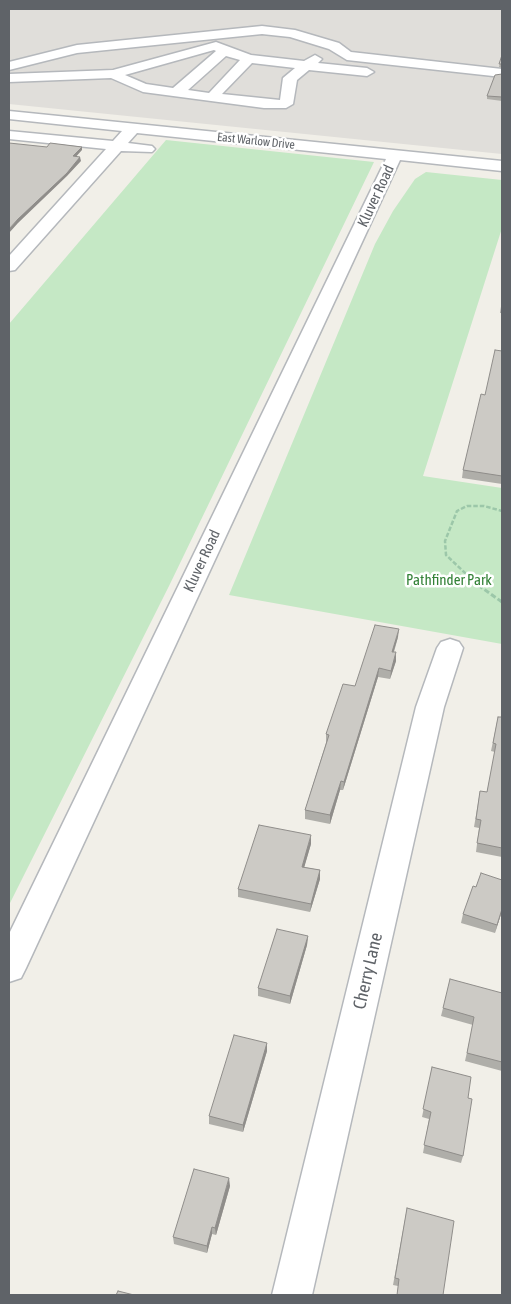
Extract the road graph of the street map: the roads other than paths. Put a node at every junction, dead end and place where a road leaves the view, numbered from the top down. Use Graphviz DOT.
graph roads {
  1 [pos="262,30"];
  2 [pos="334,46"];
  3 [pos="224,51"];
  4 [pos="245,58"];
  5 [pos="305,64"];
  6 [pos="9,66"];
  7 [pos="502,73"];
  8 [pos="113,74"];
  9 [pos="9,78"];
  10 [pos="443,80"];
  11 [pos="177,92"];
  12 [pos="212,97"];
  13 [pos="9,115"];
  14 [pos="133,128"];
  15 [pos="9,135"];
  16 [pos="117,146"];
  17 [pos="147,150"];
  18 [pos="395,155"];
  19 [pos="502,166"];
  20 [pos="9,266"];
  21 [pos="450,648"];
  22 [pos="9,968"];
  23 [pos="292,1295"];
  1 -- 2 [label="street"];
  1 -- 4 [label="street"];
  1 -- 6 [label="street"];
  2 -- 5 [label="street"];
  2 -- 7 [label="street"];
  3 -- 4 [label="street"];
  3 -- 8 [label="street"];
  3 -- 11 [label="street"];
  4 -- 5 [label="street"];
  4 -- 12 [label="street"];
  5 -- 10 [label="street"];
  5 -- 12 [label="street"];
  8 -- 9 [label="street"];
  8 -- 11 [label="street"];
  11 -- 12 [label="street"];
  13 -- 14 [label="street, East Warlow Drive"];
  14 -- 16 [label="street"];
  14 -- 18 [label="street, East Warlow Drive"];
  15 -- 16 [label="street"];
  16 -- 17 [label="street"];
  16 -- 20 [label="street"];
  18 -- 19 [label="street, East Warlow Drive"];
  18 -- 22 [label="street, Kluver Road"];
  21 -- 23 [label="street, Cherry Lane"];
}
